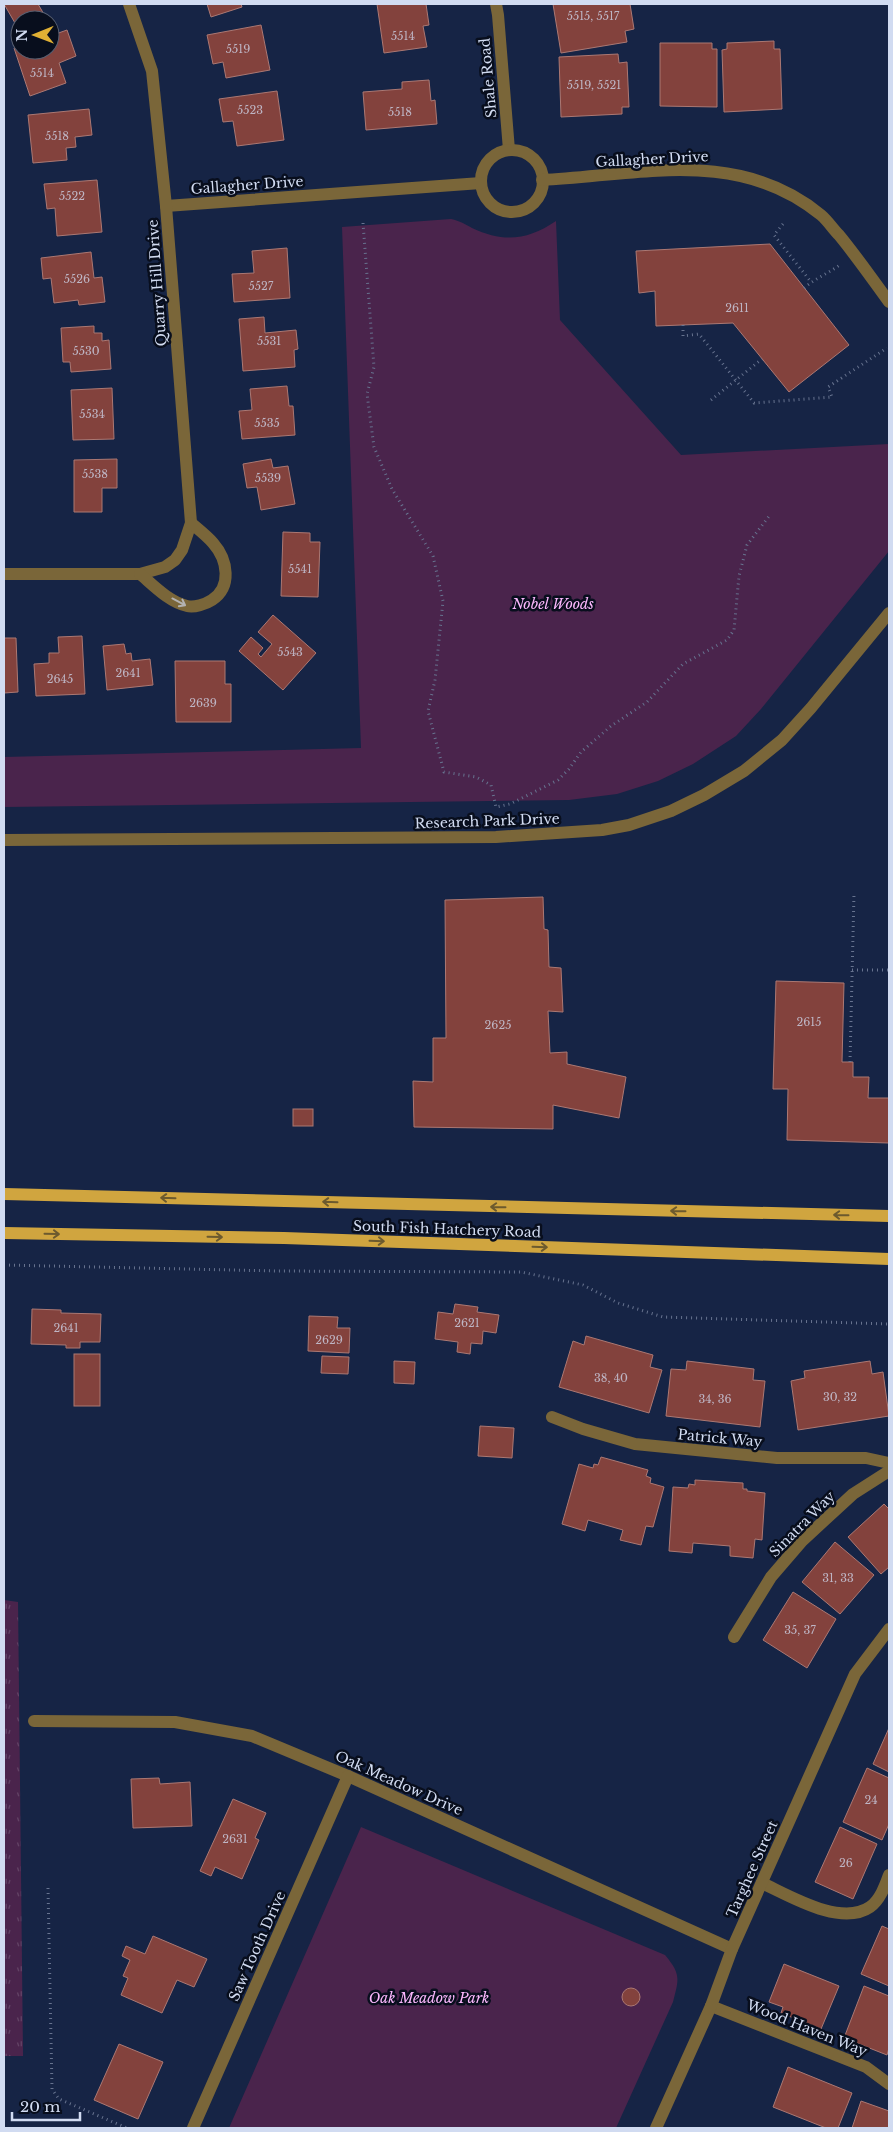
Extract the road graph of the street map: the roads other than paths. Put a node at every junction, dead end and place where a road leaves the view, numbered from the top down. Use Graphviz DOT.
graph roads {
  1 [pos="130,4"];
  2 [pos="496,4"];
  3 [pos="509,150"];
  4 [pos="542,180"];
  5 [pos="480,183"];
  6 [pos="166,206"];
  7 [pos="889,302"];
  8 [pos="191,523"];
  9 [pos="4,574"];
  10 [pos="140,574"];
  11 [pos="889,613"];
  12 [pos="4,840"];
  13 [pos="4,1194"];
  14 [pos="889,1216"];
  15 [pos="4,1234"];
  16 [pos="889,1259"];
  17 [pos="552,1416"];
  18 [pos="889,1463"];
  19 [pos="889,1472"];
  20 [pos="889,1629"];
  21 [pos="734,1637"];
  22 [pos="34,1721"];
  23 [pos="348,1776"];
  24 [pos="889,1874"];
  25 [pos="762,1883"];
  26 [pos="732,1949"];
  27 [pos="711,2006"];
  28 [pos="889,2084"];
  29 [pos="193,2128"];
  30 [pos="656,2128"];
  1 -- 6 [label="street, Quarry Hill Drive"];
  2 -- 3 [label="street, Shale Road"];
  3 -- 4 [label="street"];
  3 -- 5 [label="street"];
  4 -- 5 [label="street"];
  4 -- 7 [label="street, Gallagher Drive"];
  5 -- 6 [label="street, Gallagher Drive"];
  6 -- 8 [label="street, Quarry Hill Drive"];
  8 -- 10 [label="street, Quarry Hill Drive"];
  10 -- 8 [label="street, one-way"];
  9 -- 10 [label="street"];
  11 -- 12 [label="street, Research Park Drive"];
  14 -- 13 [label="main road, South Fish Hatchery Road, one-way"];
  15 -- 16 [label="main road, South Fish Hatchery Road, one-way"];
  17 -- 18 [label="street, Patrick Way"];
  19 -- 21 [label="street, Sinatra Way"];
  20 -- 25 [label="street, Targhee Street"];
  22 -- 23 [label="street, Oak Meadow Drive"];
  23 -- 26 [label="street, Oak Meadow Drive"];
  23 -- 29 [label="street, Saw Tooth Drive"];
  24 -- 25 [label="street"];
  25 -- 26 [label="street, Targhee Street"];
  26 -- 27 [label="street, Targhee Street"];
  27 -- 28 [label="street, Wood Haven Way"];
  27 -- 30 [label="street, Targhee Street"];
}
